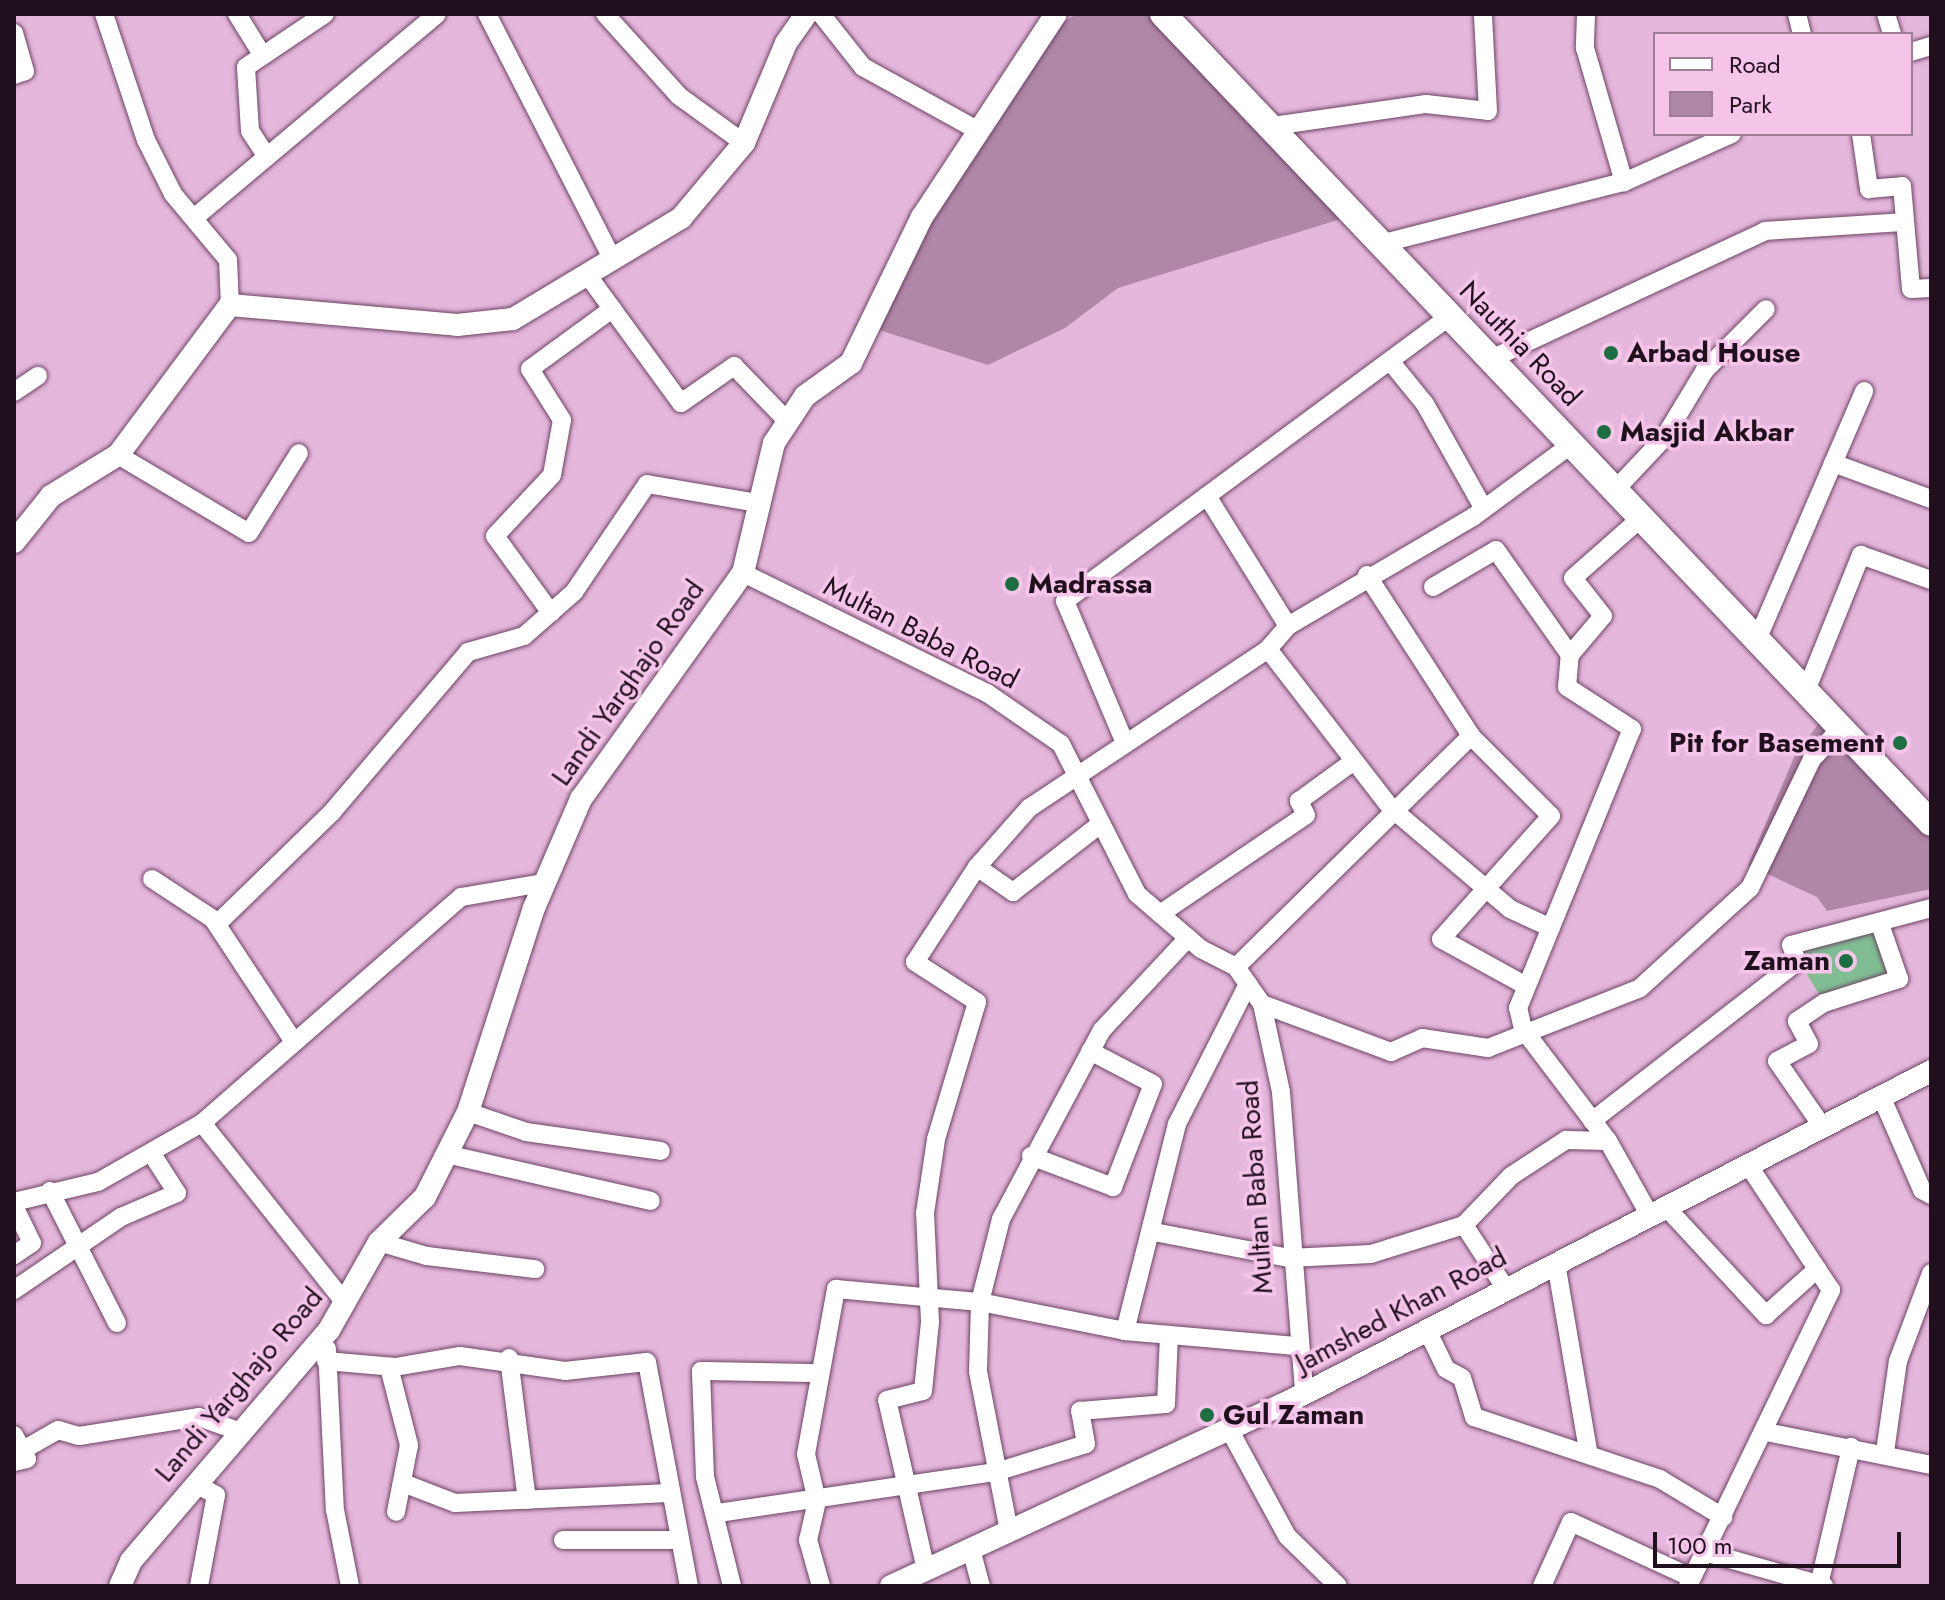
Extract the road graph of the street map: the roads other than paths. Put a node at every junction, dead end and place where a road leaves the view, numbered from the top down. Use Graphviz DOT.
graph roads {
  1 [pos="104,14"];
  2 [pos="237,14"];
  3 [pos="325,14"];
  4 [pos="437,14"];
  5 [pos="487,14"];
  6 [pos="605,14"];
  7 [pos="806,14"];
  8 [pos="821,14"];
  9 [pos="1163,14"];
  10 [pos="1483,14"];
  11 [pos="1586,14"];
  12 [pos="1054,15"];
  13 [pos="14,33"];
  14 [pos="263,56"];
  15 [pos="14,75"];
  16 [pos="1273,126"];
  17 [pos="979,131"];
  18 [pos="1728,136"];
  19 [pos="1861,136"];
  20 [pos="744,143"];
  21 [pos="267,157"];
  22 [pos="1624,182"];
  23 [pos="194,218"];
  24 [pos="1905,222"];
  25 [pos="1380,244"];
  26 [pos="613,260"];
  27 [pos="589,277"];
  28 [pos="1931,288"];
  29 [pos="230,305"];
  30 [pos="612,309"];
  31 [pos="1766,309"];
  32 [pos="1449,317"];
  33 [pos="1491,359"];
  34 [pos="1390,361"];
  35 [pos="38,376"];
  36 [pos="1864,391"];
  37 [pos="14,392"];
  38 [pos="788,422"];
  39 [pos="1572,444"];
  40 [pos="299,453"];
  41 [pos="118,455"];
  42 [pos="1833,463"];
  43 [pos="1615,490"];
  44 [pos="1207,496"];
  45 [pos="1931,499"];
  46 [pos="758,503"];
  47 [pos="1484,509"];
  48 [pos="1641,518"];
  49 [pos="14,542"];
  50 [pos="743,573"];
  51 [pos="1367,575"];
  52 [pos="1931,580"];
  53 [pos="1433,587"];
  54 [pos="551,613"];
  55 [pos="1288,626"];
  56 [pos="1757,640"];
  57 [pos="1268,649"];
  58 [pos="1570,655"];
  59 [pos="1806,691"];
  60 [pos="1841,728"];
  61 [pos="1471,736"];
  62 [pos="1125,743"];
  63 [pos="1354,761"];
  64 [pos="1076,775"];
  65 [pos="1391,808"];
  66 [pos="1931,823"];
  67 [pos="1099,825"];
  68 [pos="977,867"];
  69 [pos="152,879"];
  70 [pos="543,883"];
  71 [pos="1483,887"];
  72 [pos="1931,908"];
  73 [pos="1160,914"];
  74 [pos="217,924"];
  75 [pos="1880,924"];
  76 [pos="1551,928"];
  77 [pos="1188,938"];
  78 [pos="1236,967"];
  79 [pos="1248,984"];
  80 [pos="1523,984"];
  81 [pos="1262,1004"];
  82 [pos="1523,1029"];
  83 [pos="294,1042"];
  84 [pos="1090,1051"];
  85 [pos="1931,1071"];
  86 [pos="1881,1096"];
  87 [pos="468,1112"];
  88 [pos="1592,1121"];
  89 [pos="202,1123"];
  90 [pos="1822,1126"];
  91 [pos="1608,1141"];
  92 [pos="661,1151"];
  93 [pos="152,1154"];
  94 [pos="446,1154"];
  95 [pos="1031,1156"];
  96 [pos="1747,1163"];
  97 [pos="50,1191"];
  98 [pos="1931,1195"];
  99 [pos="651,1201"];
  100 [pos="14,1204"];
  101 [pos="1657,1210"];
  102 [pos="1464,1225"];
  103 [pos="1154,1232"];
  104 [pos="379,1242"];
  105 [pos="79,1243"];
  106 [pos="14,1255"];
  107 [pos="1289,1258"];
  108 [pos="1556,1263"];
  109 [pos="535,1269"];
  110 [pos="1817,1269"];
  111 [pos="1931,1273"];
  112 [pos="1506,1289"];
  113 [pos="14,1290"];
  114 [pos="928,1297"];
  115 [pos="980,1302"];
  116 [pos="346,1304"];
  117 [pos="117,1323"];
  118 [pos="329,1330"];
  119 [pos="1427,1330"];
  120 [pos="1125,1331"];
  121 [pos="1169,1335"];
  122 [pos="1295,1346"];
  123 [pos="509,1358"];
  124 [pos="326,1361"];
  125 [pos="389,1367"];
  126 [pos="816,1373"];
  127 [pos="1304,1394"];
  128 [pos="1229,1429"];
  129 [pos="241,1432"];
  130 [pos="1766,1432"];
  131 [pos="1851,1447"];
  132 [pos="17,1449"];
  133 [pos="1588,1451"];
  134 [pos="1885,1452"];
  135 [pos="1931,1465"];
  136 [pos="996,1472"];
  137 [pos="906,1482"];
  138 [pos="403,1483"];
  139 [pos="196,1484"];
  140 [pos="669,1493"];
  141 [pos="527,1500"];
  142 [pos="817,1501"];
  143 [pos="396,1512"];
  144 [pos="718,1513"];
  145 [pos="1723,1517"];
  146 [pos="1009,1531"];
  147 [pos="563,1540"];
  148 [pos="680,1540"];
  149 [pos="971,1549"];
  150 [pos="1705,1552"];
  151 [pos="926,1570"];
  152 [pos="1690,1582"];
  153 [pos="1822,1585"];
  154 [pos="120,1586"];
  155 [pos="199,1586"];
  156 [pos="350,1586"];
  157 [pos="689,1586"];
  158 [pos="732,1586"];
  159 [pos="821,1586"];
  160 [pos="891,1586"];
  161 [pos="981,1586"];
  162 [pos="1338,1586"];
  163 [pos="1542,1586"];
  1 -- 23 [label="street"];
  2 -- 14 [label="street"];
  3 -- 14 [label="street"];
  4 -- 21 [label="street"];
  5 -- 26 [label="street"];
  6 -- 20 [label="street"];
  7 -- 20 [label="street"];
  8 -- 17 [label="street"];
  9 -- 16 [label="main road, Nauthia Road"];
  10 -- 16 [label="street"];
  11 -- 22 [label="street"];
  12 -- 17 [label="street, Landi Yarghajo Road"];
  13 -- 15 [label="street"];
  14 -- 21 [label="street"];
  16 -- 25 [label="main road, Nauthia Road"];
  17 -- 38 [label="street, Landi Yarghajo Road"];
  18 -- 22 [label="street"];
  19 -- 24 [label="street"];
  20 -- 26 [label="street"];
  21 -- 23 [label="street"];
  22 -- 25 [label="street"];
  23 -- 29 [label="street"];
  24 -- 28 [label="street"];
  24 -- 33 [label="street"];
  25 -- 32 [label="main road, Nauthia Road"];
  26 -- 27 [label="street"];
  27 -- 29 [label="street"];
  27 -- 30 [label="street"];
  29 -- 41 [label="street"];
  30 -- 38 [label="street"];
  30 -- 54 [label="street"];
  31 -- 43 [label="street"];
  32 -- 33 [label="main road, Nauthia Road"];
  32 -- 34 [label="street"];
  33 -- 39 [label="main road, Nauthia Road"];
  34 -- 44 [label="street"];
  34 -- 47 [label="street"];
  35 -- 37 [label="street"];
  36 -- 42 [label="street"];
  38 -- 46 [label="street, Landi Yarghajo Road"];
  39 -- 43 [label="main road, Nauthia Road"];
  39 -- 47 [label="street"];
  40 -- 41 [label="street"];
  41 -- 49 [label="street"];
  42 -- 45 [label="street"];
  42 -- 56 [label="street"];
  43 -- 48 [label="main road, Nauthia Road"];
  44 -- 55 [label="street"];
  44 -- 62 [label="street"];
  46 -- 50 [label="street, Landi Yarghajo Road"];
  46 -- 54 [label="street"];
  47 -- 51 [label="street"];
  48 -- 56 [label="main road, Nauthia Road"];
  48 -- 58 [label="street"];
  50 -- 64 [label="street, Multan Baba Road"];
  50 -- 70 [label="street, Landi Yarghajo Road"];
  51 -- 55 [label="street"];
  51 -- 61 [label="street"];
  52 -- 59 [label="street"];
  53 -- 58 [label="street"];
  54 -- 74 [label="street"];
  55 -- 57 [label="street"];
  56 -- 59 [label="main road, Nauthia Road"];
  57 -- 62 [label="street"];
  57 -- 63 [label="street"];
  58 -- 76 [label="street"];
  59 -- 60 [label="main road, Nauthia Road"];
  60 -- 66 [label="main road, Nauthia Road"];
  60 -- 82 [label="street"];
  61 -- 65 [label="street"];
  61 -- 71 [label="street"];
  62 -- 64 [label="street"];
  63 -- 65 [label="street"];
  63 -- 73 [label="street"];
  64 -- 67 [label="street, Multan Baba Road"];
  64 -- 68 [label="street"];
  65 -- 71 [label="street"];
  65 -- 78 [label="street"];
  67 -- 68 [label="street"];
  67 -- 73 [label="street, Multan Baba Road"];
  68 -- 114 [label="street"];
  69 -- 74 [label="street"];
  70 -- 83 [label="street"];
  70 -- 87 [label="street, Landi Yarghajo Road"];
  71 -- 76 [label="street"];
  71 -- 80 [label="street"];
  72 -- 75 [label="street"];
  73 -- 77 [label="street, Multan Baba Road"];
  74 -- 83 [label="street"];
  75 -- 88 [label="street"];
  75 -- 90 [label="street"];
  76 -- 80 [label="street"];
  77 -- 78 [label="street, Multan Baba Road"];
  77 -- 84 [label="street"];
  78 -- 79 [label="street, Multan Baba Road"];
  79 -- 81 [label="street, Multan Baba Road"];
  79 -- 103 [label="street"];
  80 -- 82 [label="street"];
  81 -- 82 [label="street"];
  81 -- 107 [label="street, Multan Baba Road"];
  82 -- 88 [label="street"];
  83 -- 89 [label="street"];
  84 -- 95 [label="street"];
  84 -- 95 [label="street"];
  85 -- 86 [label="street, Jamshed Khan Road"];
  86 -- 90 [label="street, Jamshed Khan Road"];
  86 -- 98 [label="street"];
  87 -- 92 [label="street"];
  87 -- 94 [label="street, Landi Yarghajo Road"];
  88 -- 91 [label="street"];
  89 -- 93 [label="street"];
  89 -- 116 [label="street"];
  90 -- 96 [label="street, Jamshed Khan Road"];
  91 -- 101 [label="street"];
  91 -- 102 [label="street"];
  93 -- 97 [label="street"];
  93 -- 105 [label="street"];
  94 -- 99 [label="street"];
  94 -- 104 [label="street, Landi Yarghajo Road"];
  95 -- 115 [label="street"];
  96 -- 101 [label="street, Jamshed Khan Road"];
  96 -- 110 [label="street"];
  97 -- 100 [label="street"];
  97 -- 105 [label="street"];
  100 -- 106 [label="street"];
  101 -- 108 [label="street, Jamshed Khan Road"];
  101 -- 110 [label="street"];
  102 -- 107 [label="street"];
  102 -- 112 [label="street"];
  103 -- 107 [label="street"];
  103 -- 120 [label="street"];
  104 -- 109 [label="street"];
  104 -- 116 [label="street, Landi Yarghajo Road"];
  105 -- 113 [label="street"];
  105 -- 117 [label="street"];
  107 -- 122 [label="street, Multan Baba Road"];
  108 -- 112 [label="street, Jamshed Khan Road"];
  108 -- 133 [label="street"];
  110 -- 130 [label="street"];
  111 -- 134 [label="street"];
  112 -- 119 [label="street, Jamshed Khan Road"];
  114 -- 115 [label="street"];
  114 -- 126 [label="street"];
  114 -- 137 [label="street"];
  115 -- 120 [label="street"];
  115 -- 136 [label="street"];
  116 -- 118 [label="street, Landi Yarghajo Road"];
  118 -- 124 [label="street"];
  118 -- 129 [label="street, Landi Yarghajo Road"];
  119 -- 127 [label="street, Jamshed Khan Road"];
  119 -- 133 [label="street"];
  120 -- 121 [label="street"];
  121 -- 122 [label="street"];
  121 -- 136 [label="street"];
  122 -- 127 [label="street, Multan Baba Road"];
  123 -- 125 [label="street"];
  123 -- 140 [label="street"];
  123 -- 141 [label="street"];
  124 -- 125 [label="street"];
  124 -- 156 [label="street"];
  125 -- 138 [label="street"];
  126 -- 142 [label="street"];
  126 -- 144 [label="street"];
  127 -- 128 [label="street, Jamshed Khan Road"];
  128 -- 146 [label="street, Jamshed Khan Road"];
  128 -- 162 [label="street"];
  129 -- 132 [label="street"];
  129 -- 139 [label="street, Landi Yarghajo Road"];
  130 -- 131 [label="street"];
  130 -- 145 [label="street"];
  131 -- 134 [label="street"];
  131 -- 153 [label="street"];
  133 -- 145 [label="street"];
  134 -- 135 [label="street"];
  136 -- 137 [label="street"];
  136 -- 146 [label="street"];
  137 -- 142 [label="street"];
  137 -- 151 [label="street"];
  138 -- 141 [label="street"];
  138 -- 143 [label="street"];
  139 -- 154 [label="street, Landi Yarghajo Road"];
  139 -- 155 [label="street"];
  140 -- 141 [label="street"];
  140 -- 148 [label="street"];
  142 -- 144 [label="street"];
  142 -- 159 [label="street"];
  144 -- 158 [label="street"];
  145 -- 150 [label="street"];
  146 -- 149 [label="street, Jamshed Khan Road"];
  147 -- 148 [label="street"];
  148 -- 157 [label="street"];
  149 -- 151 [label="street, Jamshed Khan Road"];
  149 -- 161 [label="street"];
  150 -- 152 [label="street"];
  150 -- 153 [label="street"];
  151 -- 160 [label="street, Jamshed Khan Road"];
  152 -- 163 [label="street"];
}
